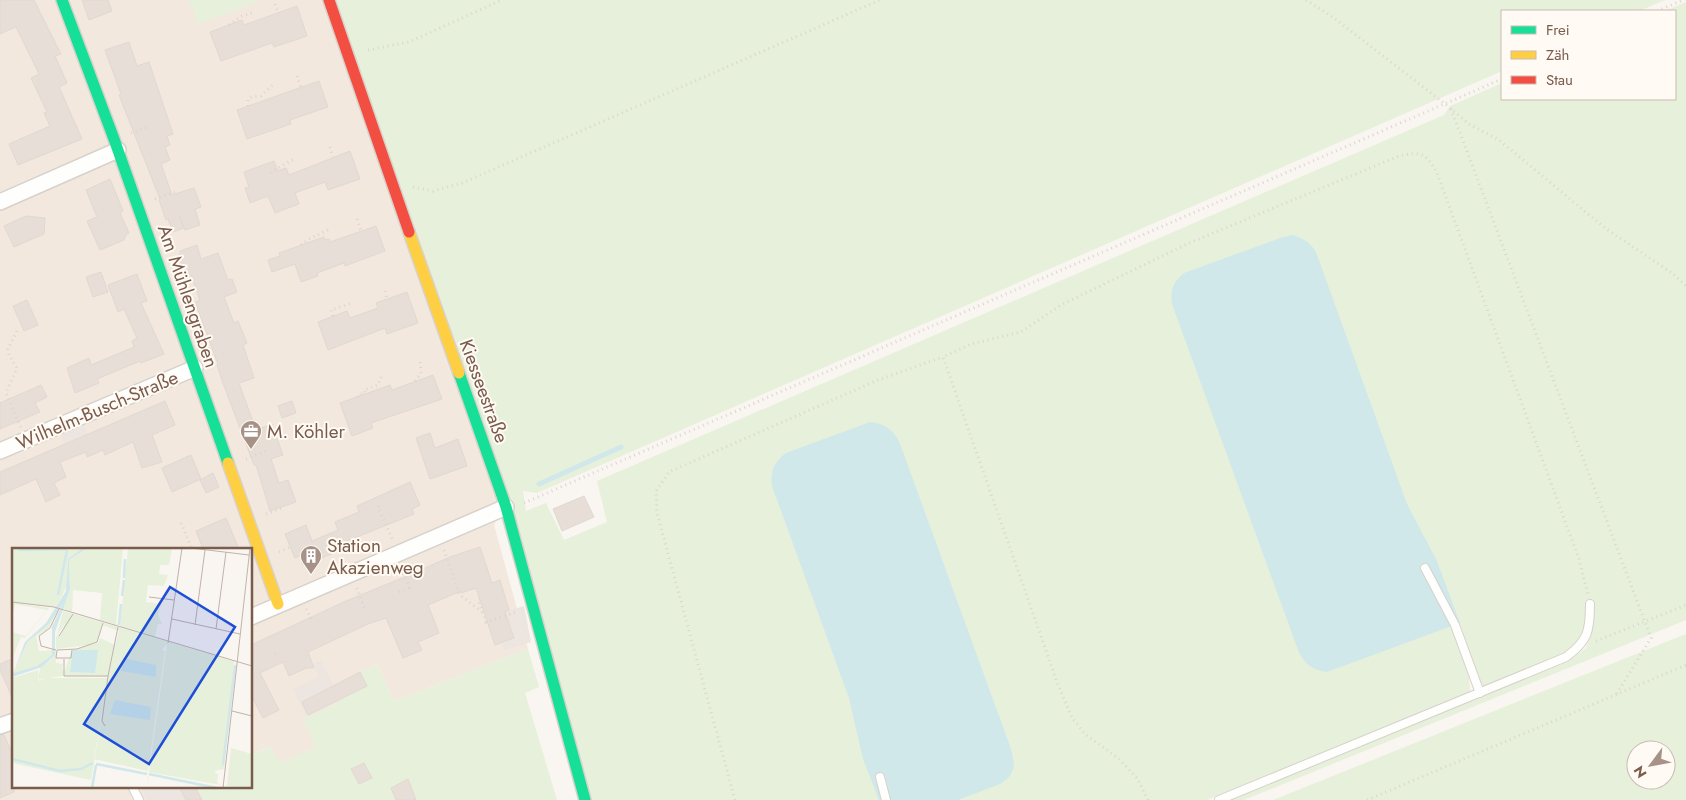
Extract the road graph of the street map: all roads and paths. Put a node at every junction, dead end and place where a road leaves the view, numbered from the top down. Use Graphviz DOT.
graph roads {
  1 [pos="62,0"];
  2 [pos="329,0"];
  3 [pos="502,0"];
  4 [pos="880,0"];
  5 [pos="1306,0"];
  6 [pos="1683,0"];
  7 [pos="275,4"];
  8 [pos="1659,10"];
  9 [pos="252,12"];
  10 [pos="278,12"];
  11 [pos="229,25"];
  12 [pos="368,50"];
  13 [pos="297,76"];
  14 [pos="1501,79"];
  15 [pos="273,85"];
  16 [pos="301,88"];
  17 [pos="1445,104"];
  18 [pos="248,106"];
  19 [pos="1451,109"];
  20 [pos="330,146"];
  21 [pos="118,150"];
  22 [pos="333,156"];
  23 [pos="294,159"];
  24 [pos="271,174"];
  25 [pos="413,186"];
  26 [pos="176,194"];
  27 [pos="0,202"];
  28 [pos="137,205"];
  29 [pos="357,219"];
  30 [pos="330,229"];
  31 [pos="361,231"];
  32 [pos="301,245"];
  33 [pos="1686,286"];
  34 [pos="385,291"];
  35 [pos="387,299"];
  36 [pos="352,303"];
  37 [pos="333,316"];
  38 [pos="17,331"];
  39 [pos="943,357"];
  40 [pos="420,362"];
  41 [pos="195,368"];
  42 [pos="382,375"];
  43 [pos="415,381"];
  44 [pos="358,397"];
  45 [pos="26,440"];
  46 [pos="0,451"];
  47 [pos="523,503"];
  48 [pos="506,507"];
  49 [pos="181,523"];
  50 [pos="440,535"];
  51 [pos="192,548"];
  52 [pos="1425,568"];
  53 [pos="351,573"];
  54 [pos="409,588"];
  55 [pos="399,592"];
  56 [pos="480,599"];
  57 [pos="278,604"];
  58 [pos="1590,604"];
  59 [pos="1686,605"];
  60 [pos="533,606"];
  61 [pos="366,607"];
  62 [pos="482,612"];
  63 [pos="252,616"];
  64 [pos="1645,621"];
  65 [pos="1578,648"];
  66 [pos="1686,665"];
  67 [pos="1480,693"];
  68 [pos="1616,695"];
  69 [pos="12,721"];
  70 [pos="0,726"];
  71 [pos="880,777"];
  72 [pos="133,788"];
  73 [pos="139,800"];
  74 [pos="585,800"];
  75 [pos="735,800"];
  76 [pos="886,800"];
  77 [pos="1148,800"];
  78 [pos="1220,800"];
  79 [pos="1367,800"];
  1 -- 21 [label="street, Am Mühlengraben"];
  2 -- 48 [label="street, Kiesseestraße"];
  3 -- 12 [label="path"];
  4 -- 25 [label="path"];
  5 -- 17 [label="path"];
  6 -- 8 [label="path"];
  7 -- 10 [label="path"];
  9 -- 11 [label="path"];
  13 -- 16 [label="path"];
  14 -- 17 [label="path"];
  15 -- 18 [label="path"];
  17 -- 19 [label="path"];
  17 -- 47 [label="path"];
  19 -- 33 [label="path"];
  19 -- 64 [label="path"];
  20 -- 22 [label="path"];
  21 -- 27 [label="street"];
  21 -- 28 [label="street, Am Mühlengraben"];
  23 -- 24 [label="path"];
  26 -- 28 [label="path"];
  28 -- 41 [label="street, Am Mühlengraben"];
  29 -- 31 [label="path"];
  30 -- 32 [label="path"];
  34 -- 35 [label="path"];
  36 -- 37 [label="path"];
  38 -- 45 [label="path"];
  39 -- 58 [label="path"];
  39 -- 75 [label="path"];
  39 -- 77 [label="path"];
  40 -- 43 [label="path"];
  41 -- 45 [label="street, Wilhelm-Busch-Straße"];
  41 -- 57 [label="street, Am Mühlengraben"];
  42 -- 44 [label="path"];
  45 -- 46 [label="street, Wilhelm-Busch-Straße"];
  48 -- 50 [label="street"];
  48 -- 60 [label="street, Kiesseestraße"];
  49 -- 51 [label="path"];
  50 -- 53 [label="street"];
  50 -- 62 [label="path"];
  52 -- 67 [label="lane"];
  53 -- 57 [label="street"];
  53 -- 61 [label="path"];
  54 -- 55 [label="path"];
  56 -- 62 [label="path"];
  57 -- 63 [label="street"];
  58 -- 65 [label="lane"];
  59 -- 64 [label="path"];
  60 -- 62 [label="path"];
  60 -- 74 [label="street, Kiesseestraße"];
  64 -- 65 [label="path"];
  64 -- 68 [label="path"];
  65 -- 67 [label="lane"];
  66 -- 68 [label="path"];
  67 -- 78 [label="lane"];
  68 -- 79 [label="path"];
  69 -- 70 [label="street"];
  71 -- 76 [label="lane"];
  72 -- 73 [label="lane"];
}
